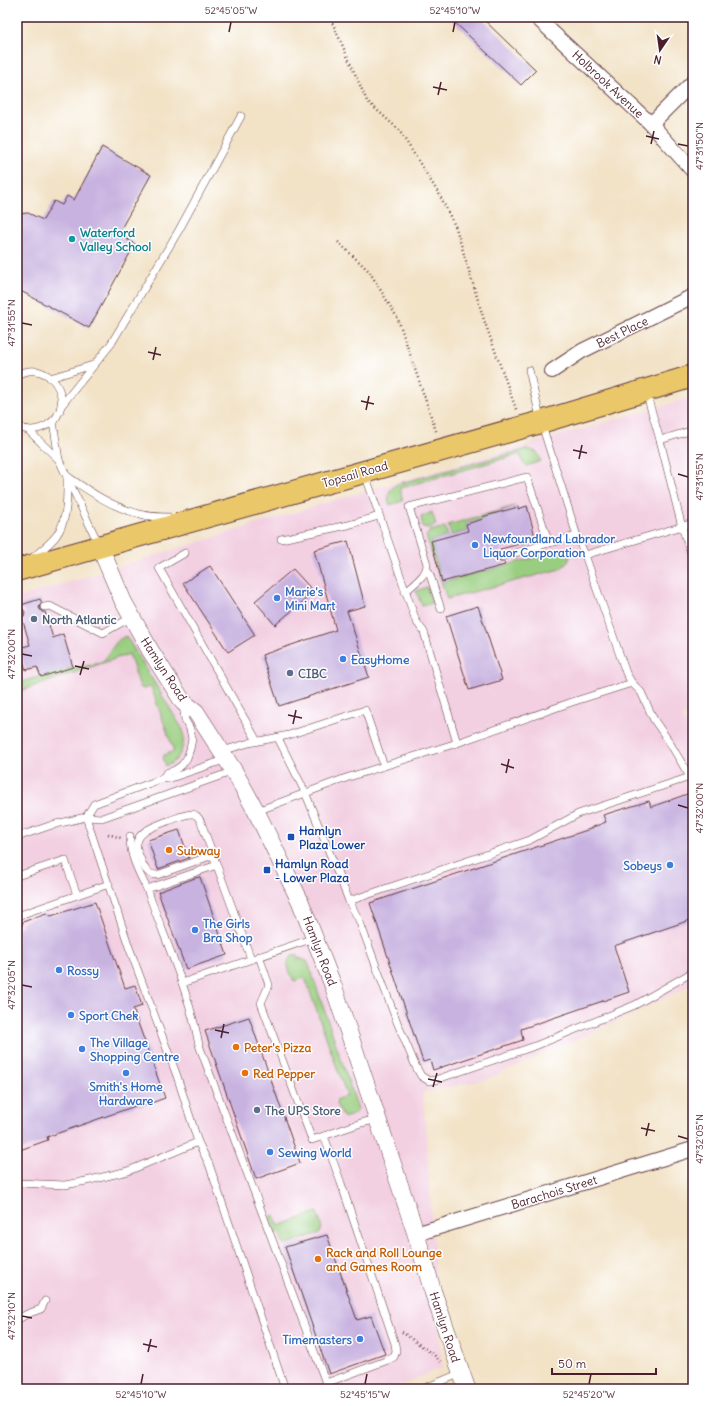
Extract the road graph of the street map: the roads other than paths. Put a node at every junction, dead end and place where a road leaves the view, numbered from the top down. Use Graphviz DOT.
graph roads {
  1 [pos="536,17"];
  2 [pos="693,82"];
  3 [pos="241,116"];
  4 [pos="651,124"];
  5 [pos="693,170"];
  6 [pos="693,296"];
  7 [pos="93,365"];
  8 [pos="529,370"];
  9 [pos="552,371"];
  10 [pos="17,375"];
  11 [pos="693,376"];
  12 [pos="50,378"];
  13 [pos="646,391"];
  14 [pos="61,406"];
  15 [pos="53,421"];
  16 [pos="532,424"];
  17 [pos="17,426"];
  18 [pos="28,430"];
  19 [pos="693,430"];
  20 [pos="660,440"];
  21 [pos="59,460"];
  22 [pos="364,472"];
  23 [pos="67,476"];
  24 [pos="379,516"];
  25 [pos="197,519"];
  26 [pos="693,523"];
  27 [pos="682,527"];
  28 [pos="577,536"];
  29 [pos="281,539"];
  30 [pos="549,543"];
  31 [pos="100,547"];
  32 [pos="185,553"];
  33 [pos="585,555"];
  34 [pos="502,557"];
  35 [pos="693,559"];
  36 [pos="427,569"];
  37 [pos="18,570"];
  38 [pos="405,592"];
  39 [pos="44,607"];
  40 [pos="441,609"];
  41 [pos="132,617"];
  42 [pos="632,683"];
  43 [pos="183,702"];
  44 [pos="278,738"];
  45 [pos="257,741"];
  46 [pos="457,743"];
  47 [pos="227,760"];
  48 [pos="384,766"];
  49 [pos="691,776"];
  50 [pos="161,779"];
  51 [pos="305,792"];
  52 [pos="256,811"];
  53 [pos="86,817"];
  54 [pos="130,836"];
  55 [pos="17,837"];
  56 [pos="213,855"];
  57 [pos="217,865"];
  58 [pos="17,876"];
  59 [pos="108,884"];
  60 [pos="147,890"];
  61 [pos="78,895"];
  62 [pos="349,901"];
  63 [pos="17,916"];
  64 [pos="314,938"];
  65 [pos="259,956"];
  66 [pos="251,959"];
  67 [pos="693,972"];
  68 [pos="182,983"];
  69 [pos="378,1119"];
  70 [pos="324,1136"];
  71 [pos="198,1142"];
  72 [pos="693,1149"];
  73 [pos="17,1183"];
  74 [pos="416,1234"];
  75 [pos="45,1301"];
  76 [pos="17,1320"];
  77 [pos="461,1373"];
  78 [pos="285,1389"];
  79 [pos="423,1389"];
  80 [pos="467,1389"];
  1 -- 4 [label="street, Holbrook Avenue"];
  2 -- 4 [label="street"];
  3 -- 7 [label="lane"];
  4 -- 5 [label="street, Holbrook Avenue"];
  6 -- 9 [label="street, Best Place"];
  7 -- 12 [label="lane"];
  7 -- 14 [label="lane"];
  8 -- 16 [label="lane"];
  10 -- 12 [label="lane"];
  11 -- 13 [label="main road, Topsail Road"];
  12 -- 14 [label="lane"];
  13 -- 16 [label="main road, Topsail Road"];
  13 -- 20 [label="lane"];
  14 -- 15 [label="lane"];
  15 -- 18 [label="lane"];
  15 -- 21 [label="lane"];
  16 -- 22 [label="main road, Topsail Road"];
  16 -- 28 [label="lane"];
  17 -- 18 [label="lane"];
  18 -- 21 [label="lane"];
  19 -- 20 [label="lane"];
  20 -- 27 [label="lane"];
  21 -- 23 [label="lane"];
  22 -- 24 [label="lane"];
  22 -- 25 [label="main road, Topsail Road"];
  23 -- 25 [label="lane"];
  23 -- 31 [label="lane"];
  23 -- 37 [label="lane"];
  24 -- 29 [label="lane"];
  24 -- 38 [label="lane"];
  25 -- 31 [label="main road, Topsail Road"];
  26 -- 27 [label="lane"];
  27 -- 33 [label="lane"];
  27 -- 35 [label="lane"];
  28 -- 30 [label="lane"];
  28 -- 33 [label="lane"];
  30 -- 34 [label="lane"];
  30 -- 36 [label="lane"];
  31 -- 37 [label="main road, Topsail Road"];
  31 -- 41 [label="street, Hamlyn Road"];
  32 -- 45 [label="lane"];
  33 -- 42 [label="lane"];
  36 -- 38 [label="lane"];
  36 -- 40 [label="lane"];
  38 -- 46 [label="lane"];
  39 -- 41 [label="lane"];
  41 -- 43 [label="street, Hamlyn Road"];
  42 -- 46 [label="lane"];
  42 -- 49 [label="lane"];
  43 -- 47 [label="street, Hamlyn Road"];
  43 -- 50 [label="lane"];
  44 -- 45 [label="lane"];
  44 -- 48 [label="lane"];
  44 -- 51 [label="lane"];
  45 -- 47 [label="lane"];
  46 -- 48 [label="lane"];
  47 -- 50 [label="lane"];
  47 -- 52 [label="street, Hamlyn Road"];
  47 -- 53 [label="lane"];
  48 -- 51 [label="lane"];
  49 -- 62 [label="lane"];
  50 -- 53 [label="lane"];
  51 -- 52 [label="lane"];
  51 -- 62 [label="lane"];
  52 -- 64 [label="street, Hamlyn Road"];
  53 -- 55 [label="lane"];
  53 -- 59 [label="lane"];
  54 -- 60 [label="lane"];
  56 -- 56 [label="lane"];
  56 -- 57 [label="lane"];
  57 -- 60 [label="lane"];
  57 -- 66 [label="lane"];
  58 -- 61 [label="lane"];
  59 -- 61 [label="lane"];
  59 -- 71 [label="lane"];
  60 -- 68 [label="lane"];
  61 -- 63 [label="lane"];
  62 -- 67 [label="lane"];
  64 -- 65 [label="lane"];
  64 -- 69 [label="street, Hamlyn Road"];
  65 -- 66 [label="lane"];
  65 -- 70 [label="lane"];
  66 -- 68 [label="lane"];
  68 -- 70 [label="lane"];
  69 -- 70 [label="lane"];
  69 -- 74 [label="street, Hamlyn Road"];
  71 -- 73 [label="lane"];
  71 -- 78 [label="lane"];
  72 -- 74 [label="street, Barachois Street"];
  74 -- 77 [label="street, Hamlyn Road"];
  75 -- 76 [label="lane"];
  77 -- 79 [label="lane"];
  77 -- 80 [label="street, Hamlyn Road"];
}
